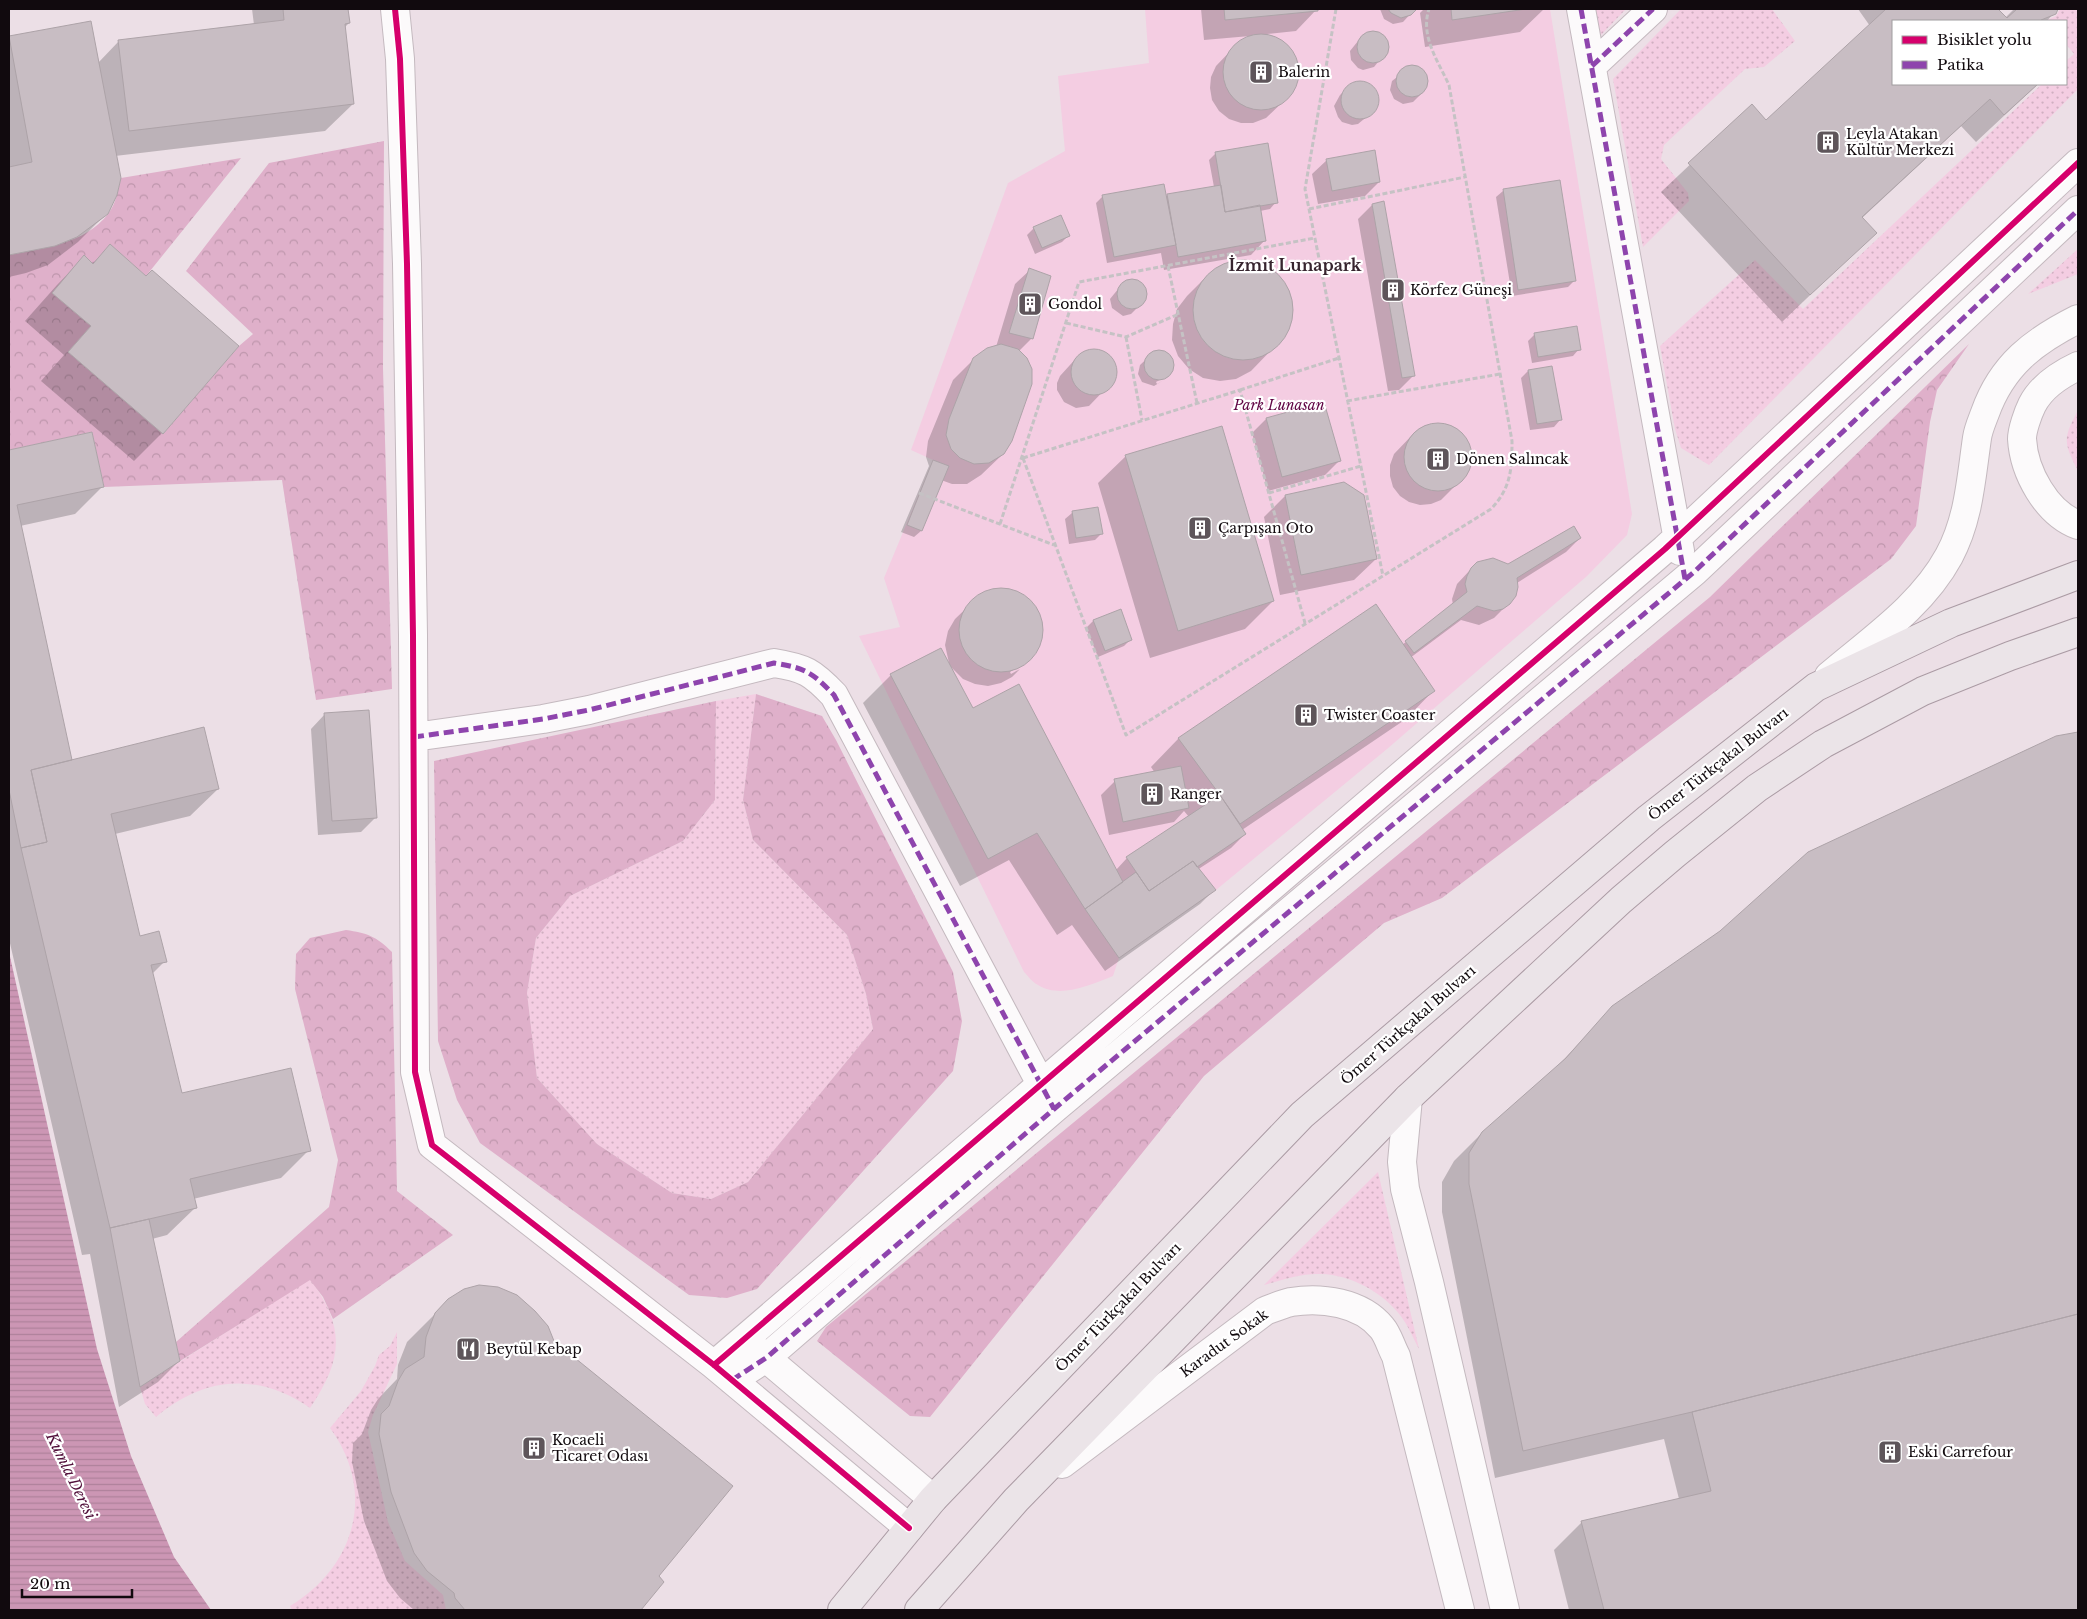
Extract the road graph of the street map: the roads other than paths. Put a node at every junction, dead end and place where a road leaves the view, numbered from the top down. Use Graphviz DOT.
graph roads {
  1 [pos="395,9"];
  2 [pos="1582,9"];
  3 [pos="1654,9"];
  4 [pos="1592,66"];
  5 [pos="2078,163"];
  6 [pos="2078,210"];
  7 [pos="2078,319"];
  8 [pos="2078,366"];
  9 [pos="2078,526"];
  10 [pos="1677,536"];
  11 [pos="2078,575"];
  12 [pos="1685,579"];
  13 [pos="2078,632"];
  14 [pos="1816,687"];
  15 [pos="414,737"];
  16 [pos="1041,1084"];
  17 [pos="1408,1098"];
  18 [pos="1054,1109"];
  19 [pos="744,1339"];
  20 [pos="689,1346"];
  21 [pos="766,1358"];
  22 [pos="723,1373"];
  23 [pos="933,1499"];
  24 [pos="1016,1500"];
  25 [pos="909,1528"];
  26 [pos="842,1610"];
  27 [pos="919,1610"];
  28 [pos="1460,1610"];
  29 [pos="1504,1610"];
  1 -- 15 [label="street"];
  2 -- 4 [label="street"];
  3 -- 4 [label="street"];
  4 -- 10 [label="street"];
  5 -- 10 [label="street"];
  6 -- 12 [label="street"];
  7 -- 14 [label="street"];
  8 -- 9 [label="street"];
  10 -- 12 [label="street"];
  10 -- 16 [label="street"];
  11 -- 14 [label="main road, Ömer Türkçakal Bulvarı"];
  12 -- 18 [label="street"];
  13 -- 17 [label="main road"];
  14 -- 23 [label="main road, Ömer Türkçakal Bulvarı"];
  15 -- 16 [label="street"];
  15 -- 20 [label="street"];
  16 -- 18 [label="street"];
  16 -- 19 [label="street"];
  17 -- 24 [label="main road"];
  17 -- 29 [label="street"];
  18 -- 21 [label="street"];
  19 -- 20 [label="street"];
  19 -- 21 [label="street"];
  19 -- 22 [label="street"];
  20 -- 22 [label="street"];
  21 -- 22 [label="street"];
  21 -- 23 [label="street"];
  22 -- 25 [label="street"];
  23 -- 25 [label="main road, Ömer Türkçakal Bulvarı"];
  24 -- 27 [label="main road"];
  24 -- 28 [label="street, Karadut Sokak"];
  25 -- 26 [label="main road, Ömer Türkçakal Bulvarı"];
}
